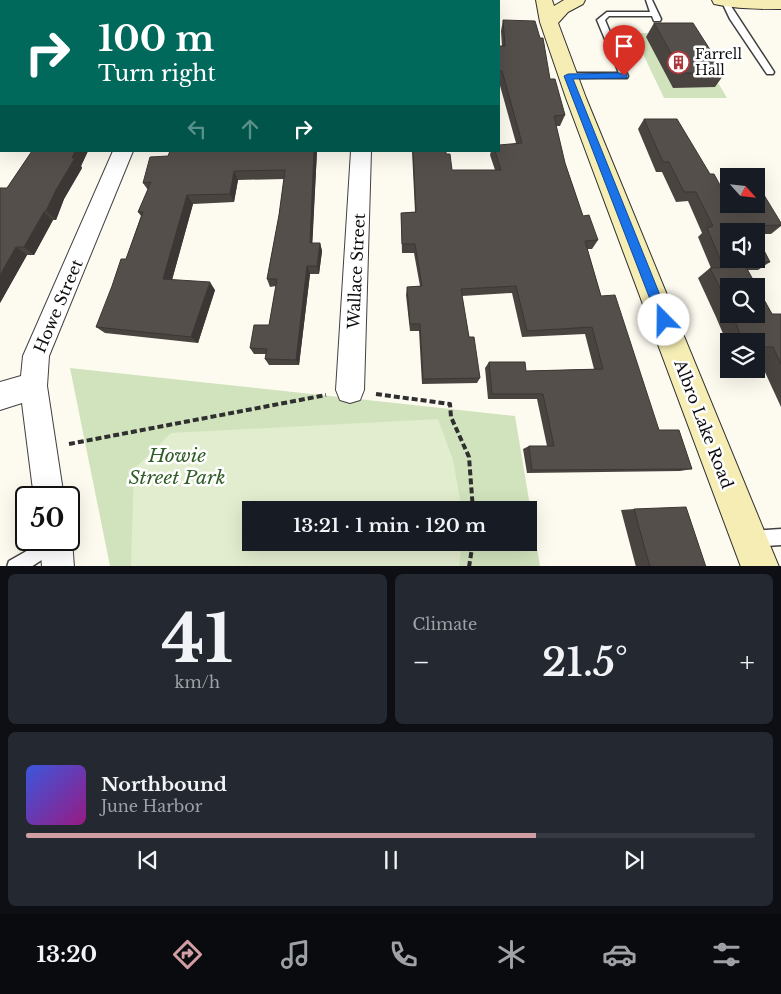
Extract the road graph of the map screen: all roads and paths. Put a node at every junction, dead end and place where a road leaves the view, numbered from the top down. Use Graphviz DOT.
graph roads {
  1 [pos="577,0"];
  2 [pos="649,0"];
  3 [pos="720,0"];
  4 [pos="724,0"];
  5 [pos="752,2"];
  6 [pos="781,4"];
  7 [pos="546,11"];
  8 [pos="654,14"];
  9 [pos="662,30"];
  10 [pos="770,72"];
  11 [pos="568,76"];
  12 [pos="123,152"];
  13 [pos="361,152"];
  14 [pos="34,386"];
  15 [pos="350,390"];
  16 [pos="0,396"];
  17 [pos="42,449"];
  18 [pos="47,486"];
  19 [pos="472,501"];
  20 [pos="781,537"];
  21 [pos="749,539"];
  22 [pos="54,551"];
  23 [pos="472,551"];
  24 [pos="15,566"];
  25 [pos="469,566"];
  26 [pos="760,566"];
  1 -- 7 [label="main road"];
  2 -- 8 [label="lane"];
  3 -- 4 [label="main road"];
  4 -- 5 [label="main road"];
  4 -- 10 [label="lane"];
  5 -- 6 [label="main road"];
  7 -- 11 [label="main road, Albro Lake Road"];
  8 -- 9 [label="lane"];
  8 -- 11 [label="lane"];
  11 -- 21 [label="main road, Albro Lake Road"];
  12 -- 14 [label="street, Howe Street"];
  13 -- 15 [label="street, Wallace Street"];
  14 -- 16 [label="street"];
  14 -- 17 [label="street, Howe Street"];
  15 -- 17 [label="path"];
  15 -- 19 [label="path"];
  17 -- 18 [label="street, Howe Street"];
  20 -- 21 [label="lane"];
  21 -- 26 [label="main road, Albro Lake Road"];
  22 -- 24 [label="lane"];
  23 -- 25 [label="path"];
}
